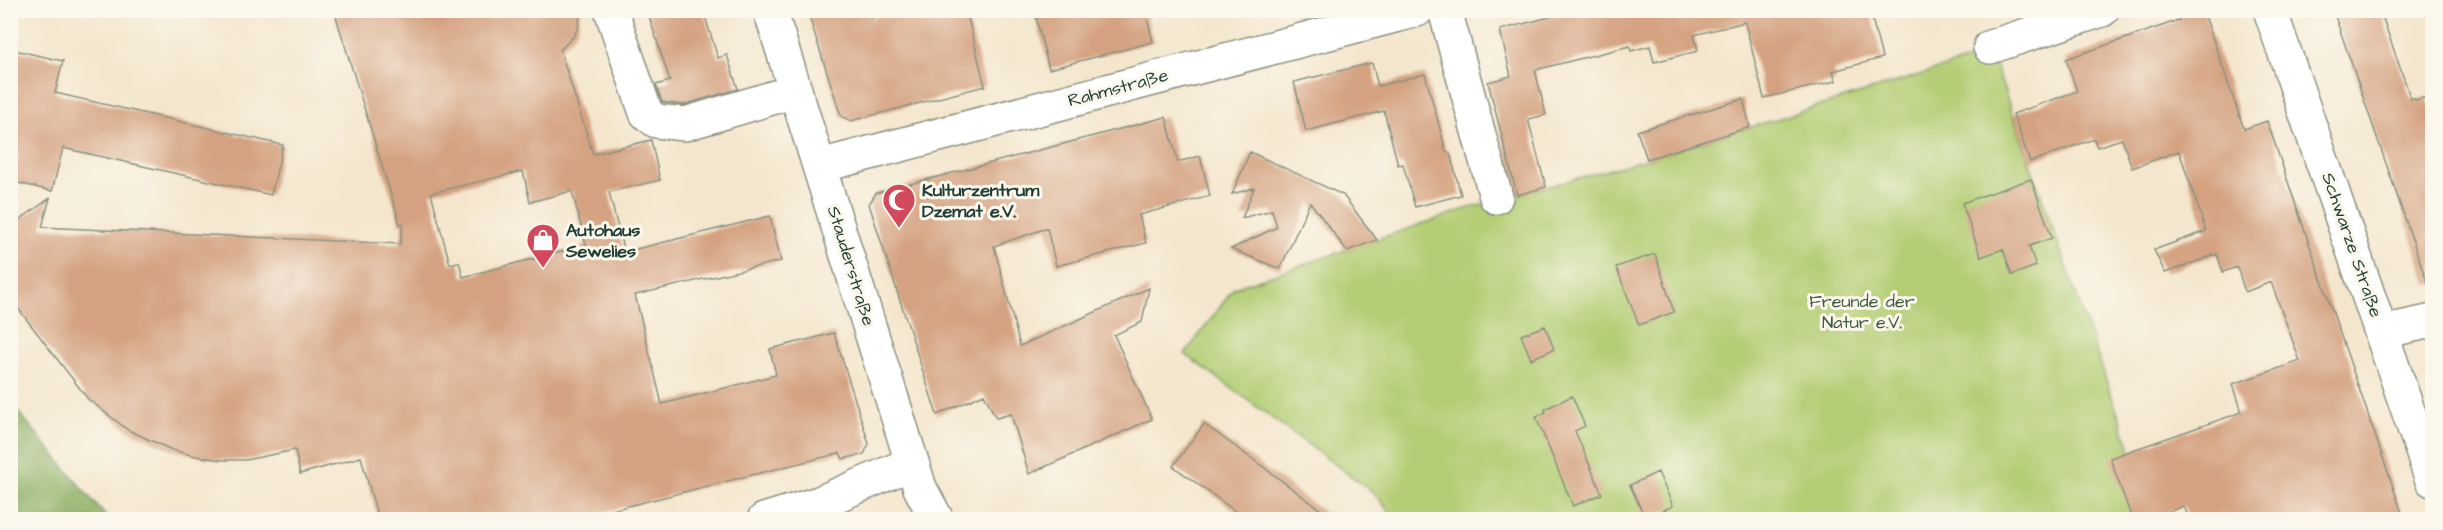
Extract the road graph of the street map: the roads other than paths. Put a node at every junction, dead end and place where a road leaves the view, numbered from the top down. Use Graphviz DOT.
graph roads {
  1 [pos="611,10"];
  2 [pos="770,10"];
  3 [pos="1417,10"];
  4 [pos="1445,10"];
  5 [pos="2102,10"];
  6 [pos="2270,10"];
  7 [pos="1990,46"];
  8 [pos="795,91"];
  9 [pos="820,166"];
  10 [pos="1496,197"];
  11 [pos="2433,321"];
  12 [pos="2382,332"];
  13 [pos="912,463"];
  14 [pos="2433,480"];
  15 [pos="764,519"];
  16 [pos="937,519"];
  1 -- 8 [label="street"];
  2 -- 8 [label="street, Stauderstraße"];
  3 -- 9 [label="street, Rahmstraße"];
  4 -- 10 [label="street"];
  5 -- 7 [label="street"];
  6 -- 12 [label="street, Schwarze Straße"];
  8 -- 9 [label="street, Stauderstraße"];
  9 -- 13 [label="street, Stauderstraße"];
  11 -- 12 [label="street"];
  12 -- 14 [label="street, Schwarze Straße"];
  13 -- 15 [label="street"];
  13 -- 16 [label="street, Stauderstraße"];
}
